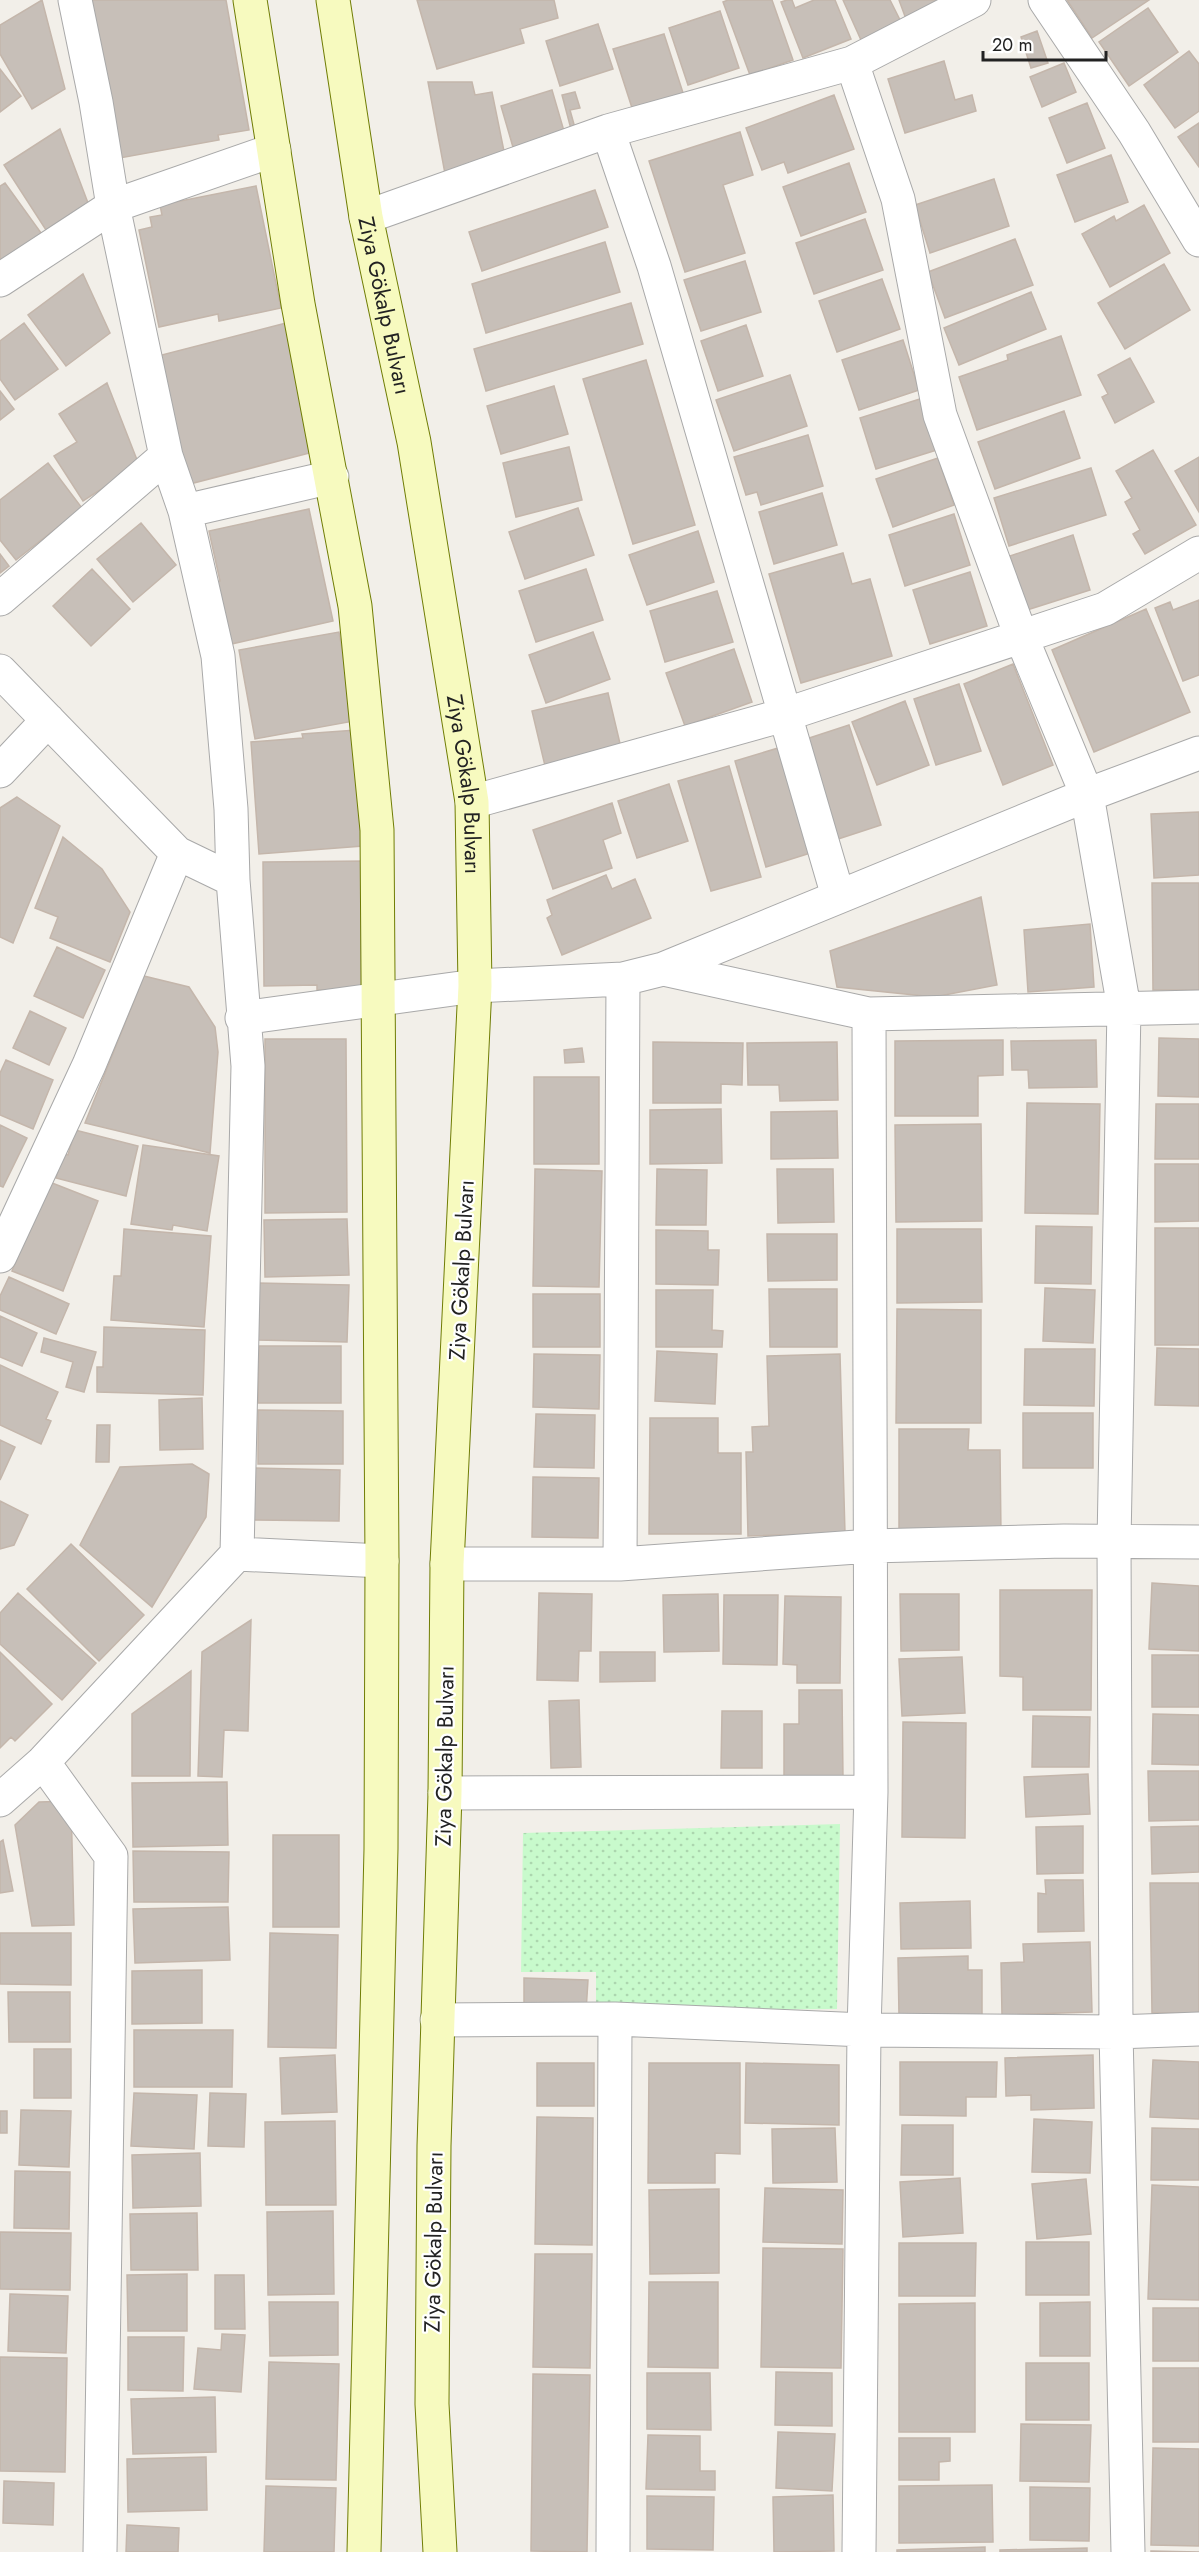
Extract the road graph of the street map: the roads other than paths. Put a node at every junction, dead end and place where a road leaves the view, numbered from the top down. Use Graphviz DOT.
graph roads {
  1 [pos="75,0"];
  2 [pos="250,0"];
  3 [pos="333,0"];
  4 [pos="974,0"];
  5 [pos="1044,0"];
  6 [pos="852,63"];
  7 [pos="608,131"];
  8 [pos="274,150"];
  9 [pos="113,206"];
  10 [pos="366,217"];
  11 [pos="1199,240"];
  12 [pos="0,280"];
  13 [pos="166,456"];
  14 [pos="332,477"];
  15 [pos="185,512"];
  16 [pos="1199,553"];
  17 [pos="0,599"];
  18 [pos="1021,636"];
  19 [pos="0,671"];
  20 [pos="784,715"];
  21 [pos="48,720"];
  22 [pos="1199,753"];
  23 [pos="0,771"];
  24 [pos="1087,795"];
  25 [pos="472,802"];
  26 [pos="177,853"];
  27 [pos="233,880"];
  28 [pos="838,896"];
  29 [pos="663,969"];
  30 [pos="622,979"];
  31 [pos="475,986"];
  32 [pos="378,999"];
  33 [pos="1199,1007"];
  34 [pos="1124,1008"];
  35 [pos="869,1014"];
  36 [pos="242,1018"];
  37 [pos="0,1256"];
  38 [pos="1114,1542"];
  39 [pos="1199,1542"];
  40 [pos="871,1546"];
  41 [pos="237,1554"];
  42 [pos="382,1561"];
  43 [pos="447,1564"];
  44 [pos="620,1564"];
  45 [pos="43,1762"];
  46 [pos="445,1792"];
  47 [pos="871,1792"];
  48 [pos="0,1800"];
  49 [pos="615,2019"];
  50 [pos="437,2020"];
  51 [pos="1199,2029"];
  52 [pos="864,2030"];
  53 [pos="1116,2032"];
  54 [pos="100,2552"];
  55 [pos="364,2552"];
  56 [pos="440,2552"];
  57 [pos="613,2552"];
  58 [pos="859,2552"];
  59 [pos="1128,2552"];
  1 -- 9 [label="street"];
  2 -- 8 [label="main road"];
  3 -- 10 [label="main road, Ziya Gökalp Bulvarı"];
  4 -- 6 [label="street"];
  5 -- 11 [label="street"];
  6 -- 7 [label="street"];
  6 -- 18 [label="street"];
  7 -- 10 [label="street"];
  7 -- 20 [label="street"];
  8 -- 9 [label="street"];
  8 -- 14 [label="main road"];
  9 -- 12 [label="street"];
  9 -- 13 [label="street"];
  10 -- 25 [label="main road, Ziya Gökalp Bulvarı"];
  13 -- 15 [label="street"];
  13 -- 17 [label="street"];
  14 -- 15 [label="street"];
  14 -- 32 [label="main road"];
  15 -- 27 [label="street"];
  16 -- 18 [label="street"];
  18 -- 20 [label="street"];
  18 -- 24 [label="street"];
  19 -- 21 [label="street"];
  20 -- 25 [label="street"];
  20 -- 28 [label="street"];
  21 -- 23 [label="street"];
  21 -- 26 [label="street"];
  22 -- 24 [label="street"];
  24 -- 28 [label="street"];
  24 -- 34 [label="street"];
  25 -- 31 [label="main road, Ziya Gökalp Bulvarı"];
  26 -- 27 [label="street"];
  26 -- 37 [label="street"];
  27 -- 36 [label="street"];
  28 -- 29 [label="street"];
  29 -- 30 [label="street"];
  29 -- 35 [label="street"];
  30 -- 31 [label="street"];
  30 -- 44 [label="street"];
  31 -- 32 [label="street"];
  31 -- 43 [label="main road, Ziya Gökalp Bulvarı"];
  32 -- 36 [label="street"];
  32 -- 42 [label="main road"];
  33 -- 34 [label="street"];
  34 -- 35 [label="street"];
  34 -- 38 [label="street"];
  35 -- 40 [label="street"];
  36 -- 41 [label="street"];
  38 -- 39 [label="street"];
  38 -- 40 [label="street"];
  38 -- 53 [label="street"];
  40 -- 44 [label="street"];
  40 -- 47 [label="street"];
  41 -- 42 [label="street"];
  41 -- 45 [label="street"];
  42 -- 55 [label="main road"];
  43 -- 44 [label="street"];
  43 -- 46 [label="main road, Ziya Gökalp Bulvarı"];
  45 -- 48 [label="street"];
  45 -- 54 [label="street"];
  46 -- 47 [label="street"];
  46 -- 50 [label="main road, Ziya Gökalp Bulvarı"];
  47 -- 52 [label="street"];
  49 -- 50 [label="street"];
  49 -- 52 [label="street"];
  49 -- 57 [label="street"];
  50 -- 56 [label="main road, Ziya Gökalp Bulvarı"];
  51 -- 53 [label="street"];
  52 -- 53 [label="street"];
  52 -- 58 [label="street"];
  53 -- 59 [label="street"];
}
